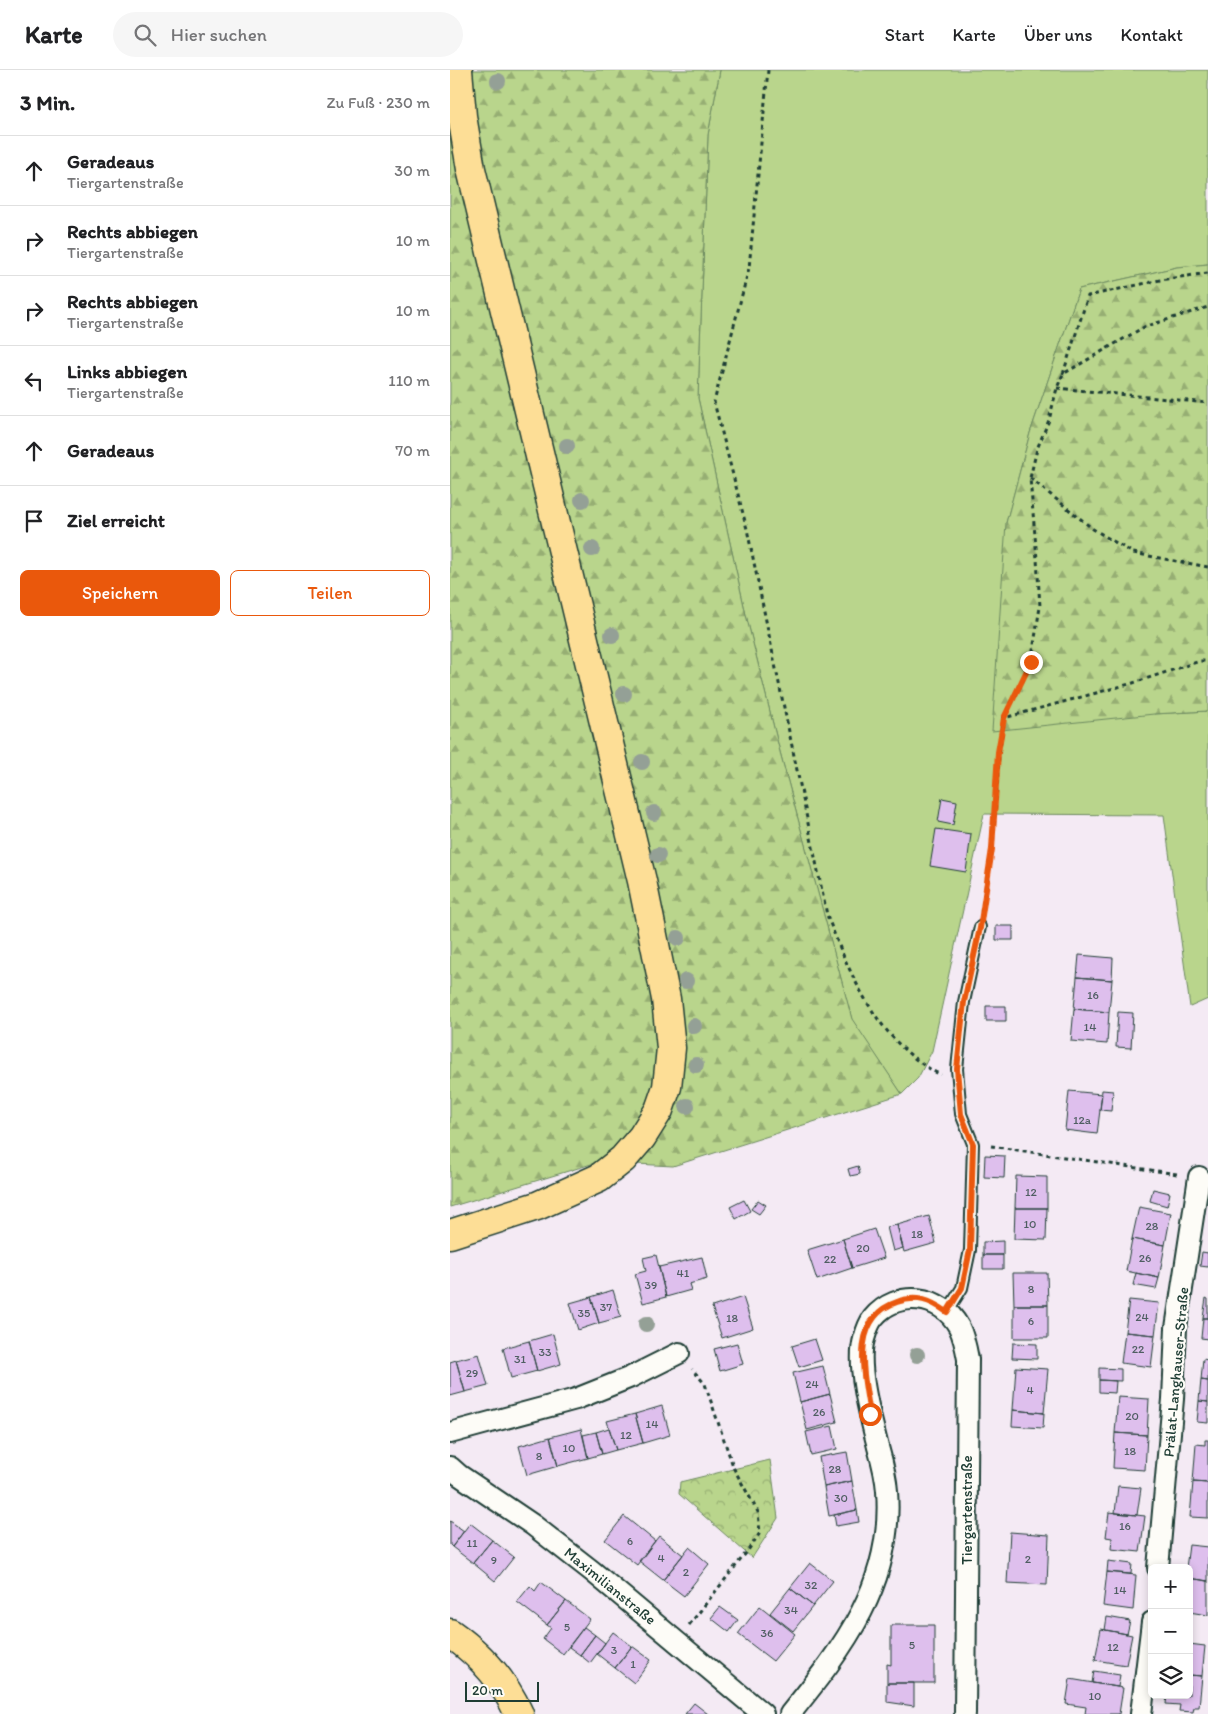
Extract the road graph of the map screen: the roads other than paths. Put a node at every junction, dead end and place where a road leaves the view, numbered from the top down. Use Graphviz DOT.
graph roads {
  1 [pos="458,70"];
  2 [pos="980,928"];
  3 [pos="1199,1177"];
  4 [pos="450,1234"];
  5 [pos="947,1312"];
  6 [pos="679,1353"];
  7 [pos="450,1433"];
  8 [pos="450,1467"];
  9 [pos="1158,1564"];
  10 [pos="450,1633"];
  11 [pos="1148,1653"];
  12 [pos="519,1714"];
  13 [pos="764,1714"];
  14 [pos="790,1714"];
  15 [pos="965,1714"];
  16 [pos="1140,1714"];
  1 -- 4 [label="main road"];
  2 -- 5 [label="lane"];
  3 -- 9 [label="street, Prälat-Langhauser-Straße"];
  5 -- 14 [label="street, Tiergartenstraße"];
  5 -- 15 [label="street, Tiergartenstraße"];
  6 -- 7 [label="street"];
  8 -- 13 [label="street, Maximilianstraße"];
  10 -- 12 [label="main road"];
  11 -- 16 [label="street"];
}
